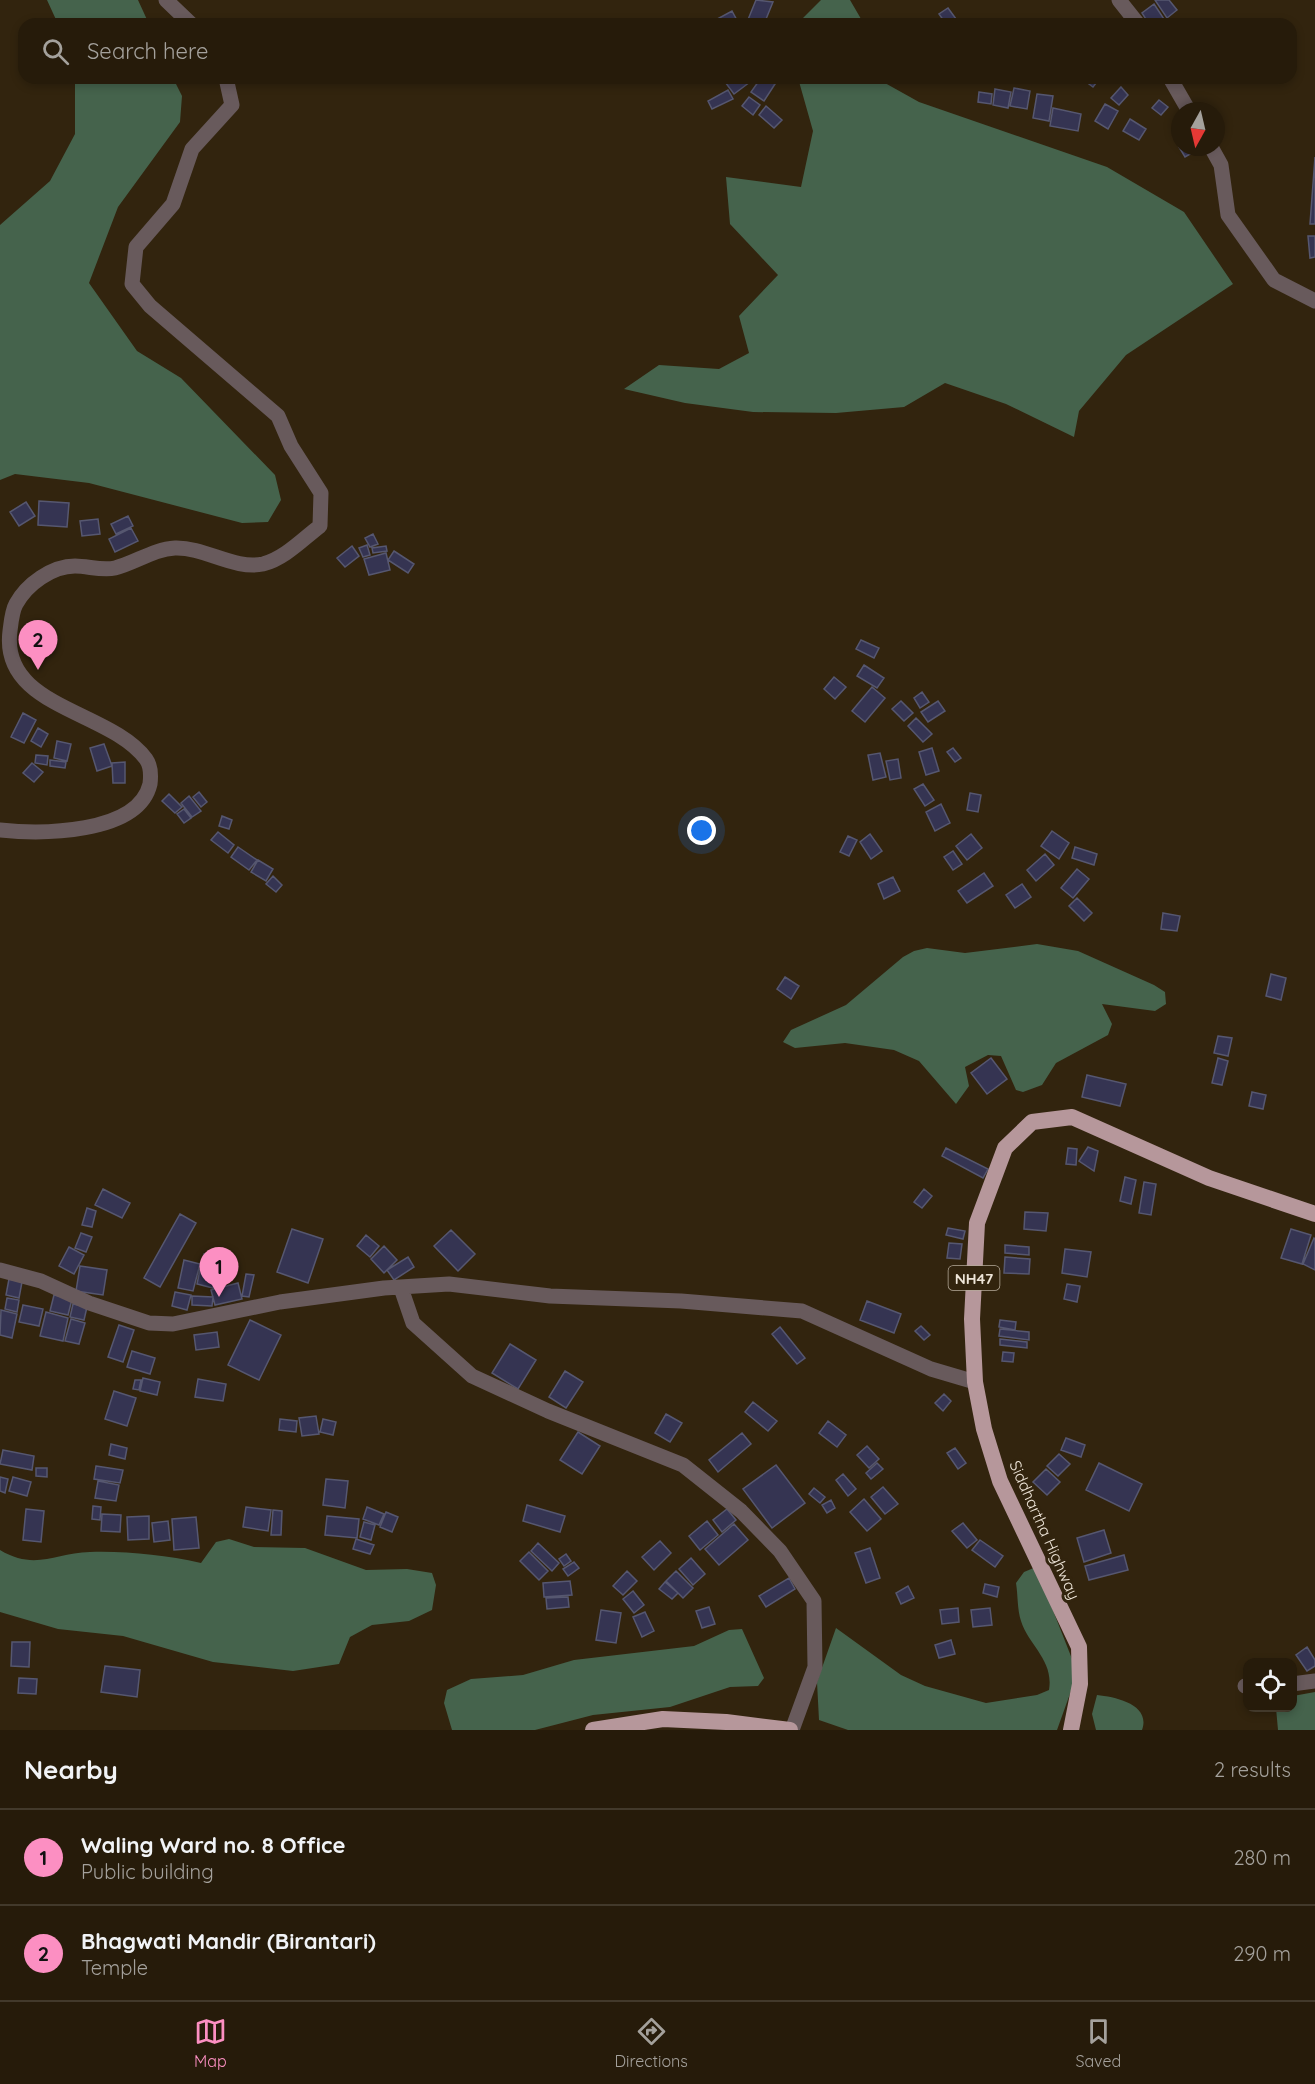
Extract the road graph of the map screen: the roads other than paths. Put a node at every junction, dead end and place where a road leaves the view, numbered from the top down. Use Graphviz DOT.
graph roads {
  1 [pos="166,0"];
  2 [pos="1119,0"];
  3 [pos="184,18"];
  4 [pos="1133,18"];
  5 [pos="227,84"];
  6 [pos="1174,84"];
  7 [pos="1185,102"];
  8 [pos="1216,156"];
  9 [pos="1315,301"];
  10 [pos="0,830"];
  11 [pos="1315,1214"];
  12 [pos="0,1270"];
  13 [pos="401,1287"];
  14 [pos="975,1382"];
  15 [pos="1315,1681"];
  16 [pos="1297,1683"];
  17 [pos="593,1730"];
  18 [pos="791,1730"];
  19 [pos="1071,1730"];
  1 -- 3 [label="street"];
  2 -- 4 [label="street"];
  5 -- 10 [label="street"];
  6 -- 7 [label="street"];
  8 -- 9 [label="street"];
  11 -- 14 [label="highway, Siddhartha Highway / NH47"];
  12 -- 13 [label="street"];
  13 -- 14 [label="street"];
  13 -- 18 [label="street"];
  14 -- 19 [label="highway, Siddhartha Highway / NH47"];
  15 -- 16 [label="street"];
  17 -- 18 [label="highway"];
}
